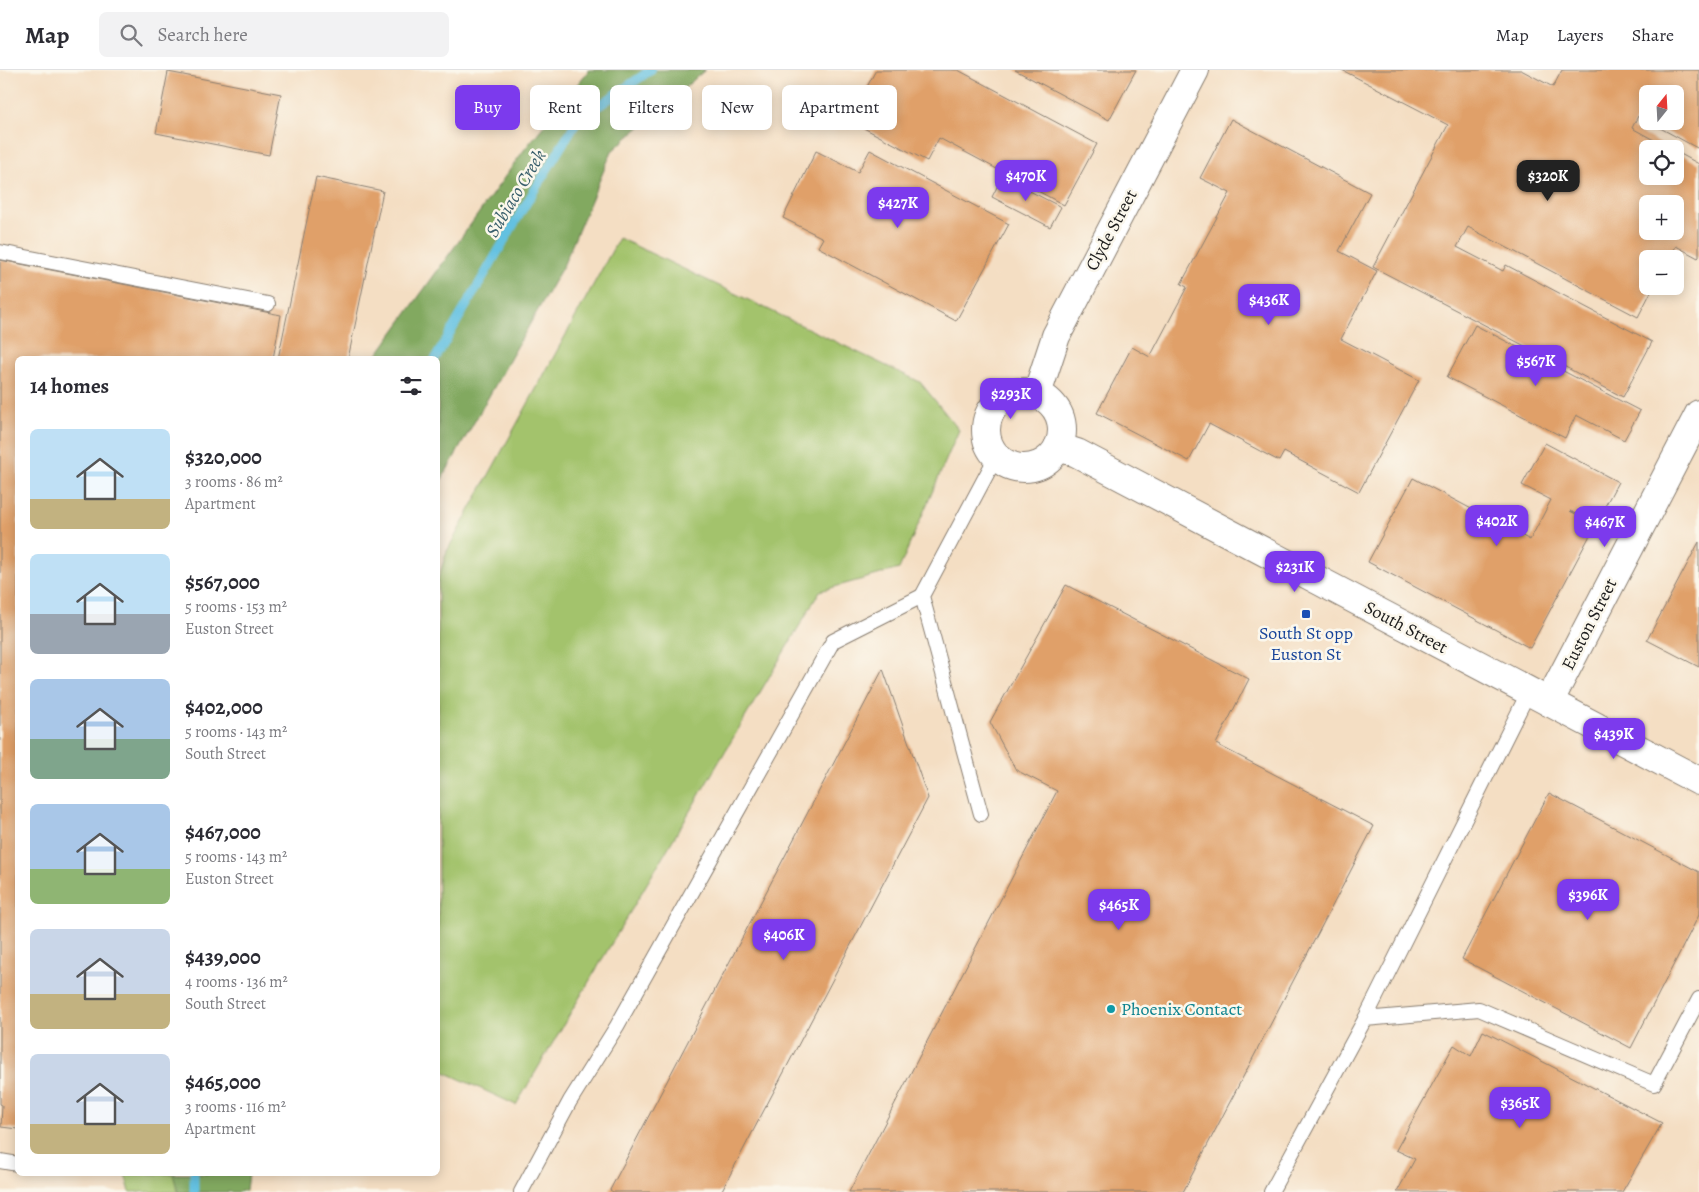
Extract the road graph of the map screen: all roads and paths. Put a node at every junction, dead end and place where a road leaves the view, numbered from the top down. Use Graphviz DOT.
graph roads {
  1 [pos="1195,70"];
  2 [pos="0,252"];
  3 [pos="268,304"];
  4 [pos="1037,394"];
  5 [pos="1699,414"];
  6 [pos="1058,447"];
  7 [pos="996,457"];
  8 [pos="922,596"];
  9 [pos="1539,696"];
  10 [pos="1699,781"];
  11 [pos="980,814"];
  12 [pos="1699,999"];
  13 [pos="1365,1019"];
  14 [pos="0,1161"];
  15 [pos="15,1164"];
  16 [pos="521,1192"];
  17 [pos="1271,1192"];
  1 -- 4 [label="street, Clyde Street"];
  2 -- 3 [label="lane"];
  4 -- 6 [label="street"];
  4 -- 7 [label="street"];
  5 -- 9 [label="street, Euston Street"];
  6 -- 7 [label="street"];
  6 -- 9 [label="street, South Street"];
  7 -- 8 [label="lane"];
  8 -- 11 [label="lane"];
  8 -- 16 [label="lane"];
  9 -- 10 [label="street, South Street"];
  9 -- 13 [label="lane"];
  12 -- 13 [label="lane"];
  13 -- 17 [label="lane"];
  14 -- 15 [label="lane"];
}
